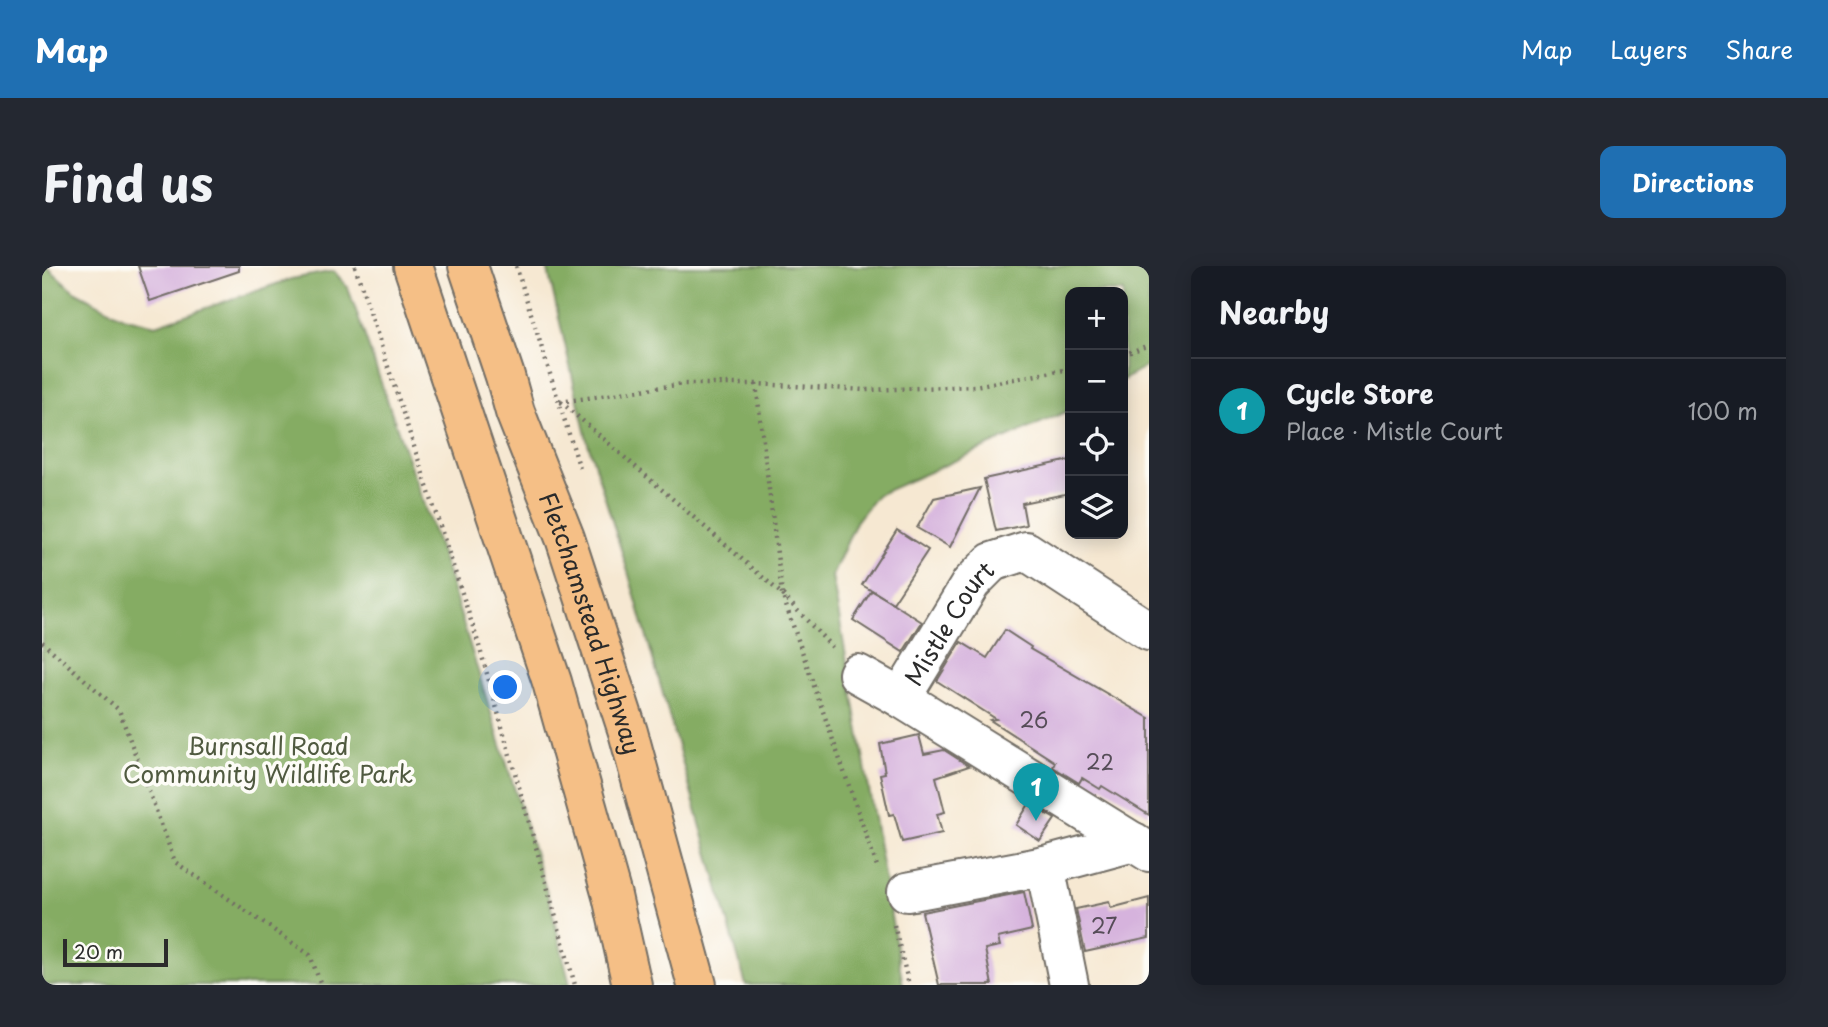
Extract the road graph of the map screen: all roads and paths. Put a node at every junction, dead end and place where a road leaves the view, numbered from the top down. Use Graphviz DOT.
graph roads {
  1 [pos="355,266"];
  2 [pos="413,266"];
  3 [pos="468,266"];
  4 [pos="483,266"];
  5 [pos="1149,345"];
  6 [pos="1128,353"];
  7 [pos="1065,370"];
  8 [pos="505,376"];
  9 [pos="755,384"];
  10 [pos="782,594"];
  11 [pos="1149,631"];
  12 [pos="42,642"];
  13 [pos="858,674"];
  14 [pos="901,698"];
  15 [pos="1141,847"];
  16 [pos="1045,866"];
  17 [pos="893,895"];
  18 [pos="321,985"];
  19 [pos="575,985"];
  20 [pos="632,985"];
  21 [pos="697,985"];
  22 [pos="909,985"];
  23 [pos="1069,985"];
  1 -- 19 [label="path"];
  2 -- 20 [label="highway"];
  3 -- 8 [label="highway, Fletchamstead Highway"];
  4 -- 8 [label="highway"];
  5 -- 6 [label="path"];
  7 -- 9 [label="path"];
  8 -- 21 [label="highway, Fletchamstead Highway"];
  9 -- 10 [label="path"];
  9 -- 10 [label="path"];
  10 -- 13 [label="path"];
  10 -- 17 [label="path"];
  11 -- 14 [label="street, Mistle Court"];
  12 -- 18 [label="path"];
  13 -- 14 [label="street, Mistle Court"];
  14 -- 15 [label="street, Mistle Court"];
  15 -- 16 [label="street"];
  16 -- 17 [label="street"];
  16 -- 23 [label="street"];
  17 -- 22 [label="path"];
}
